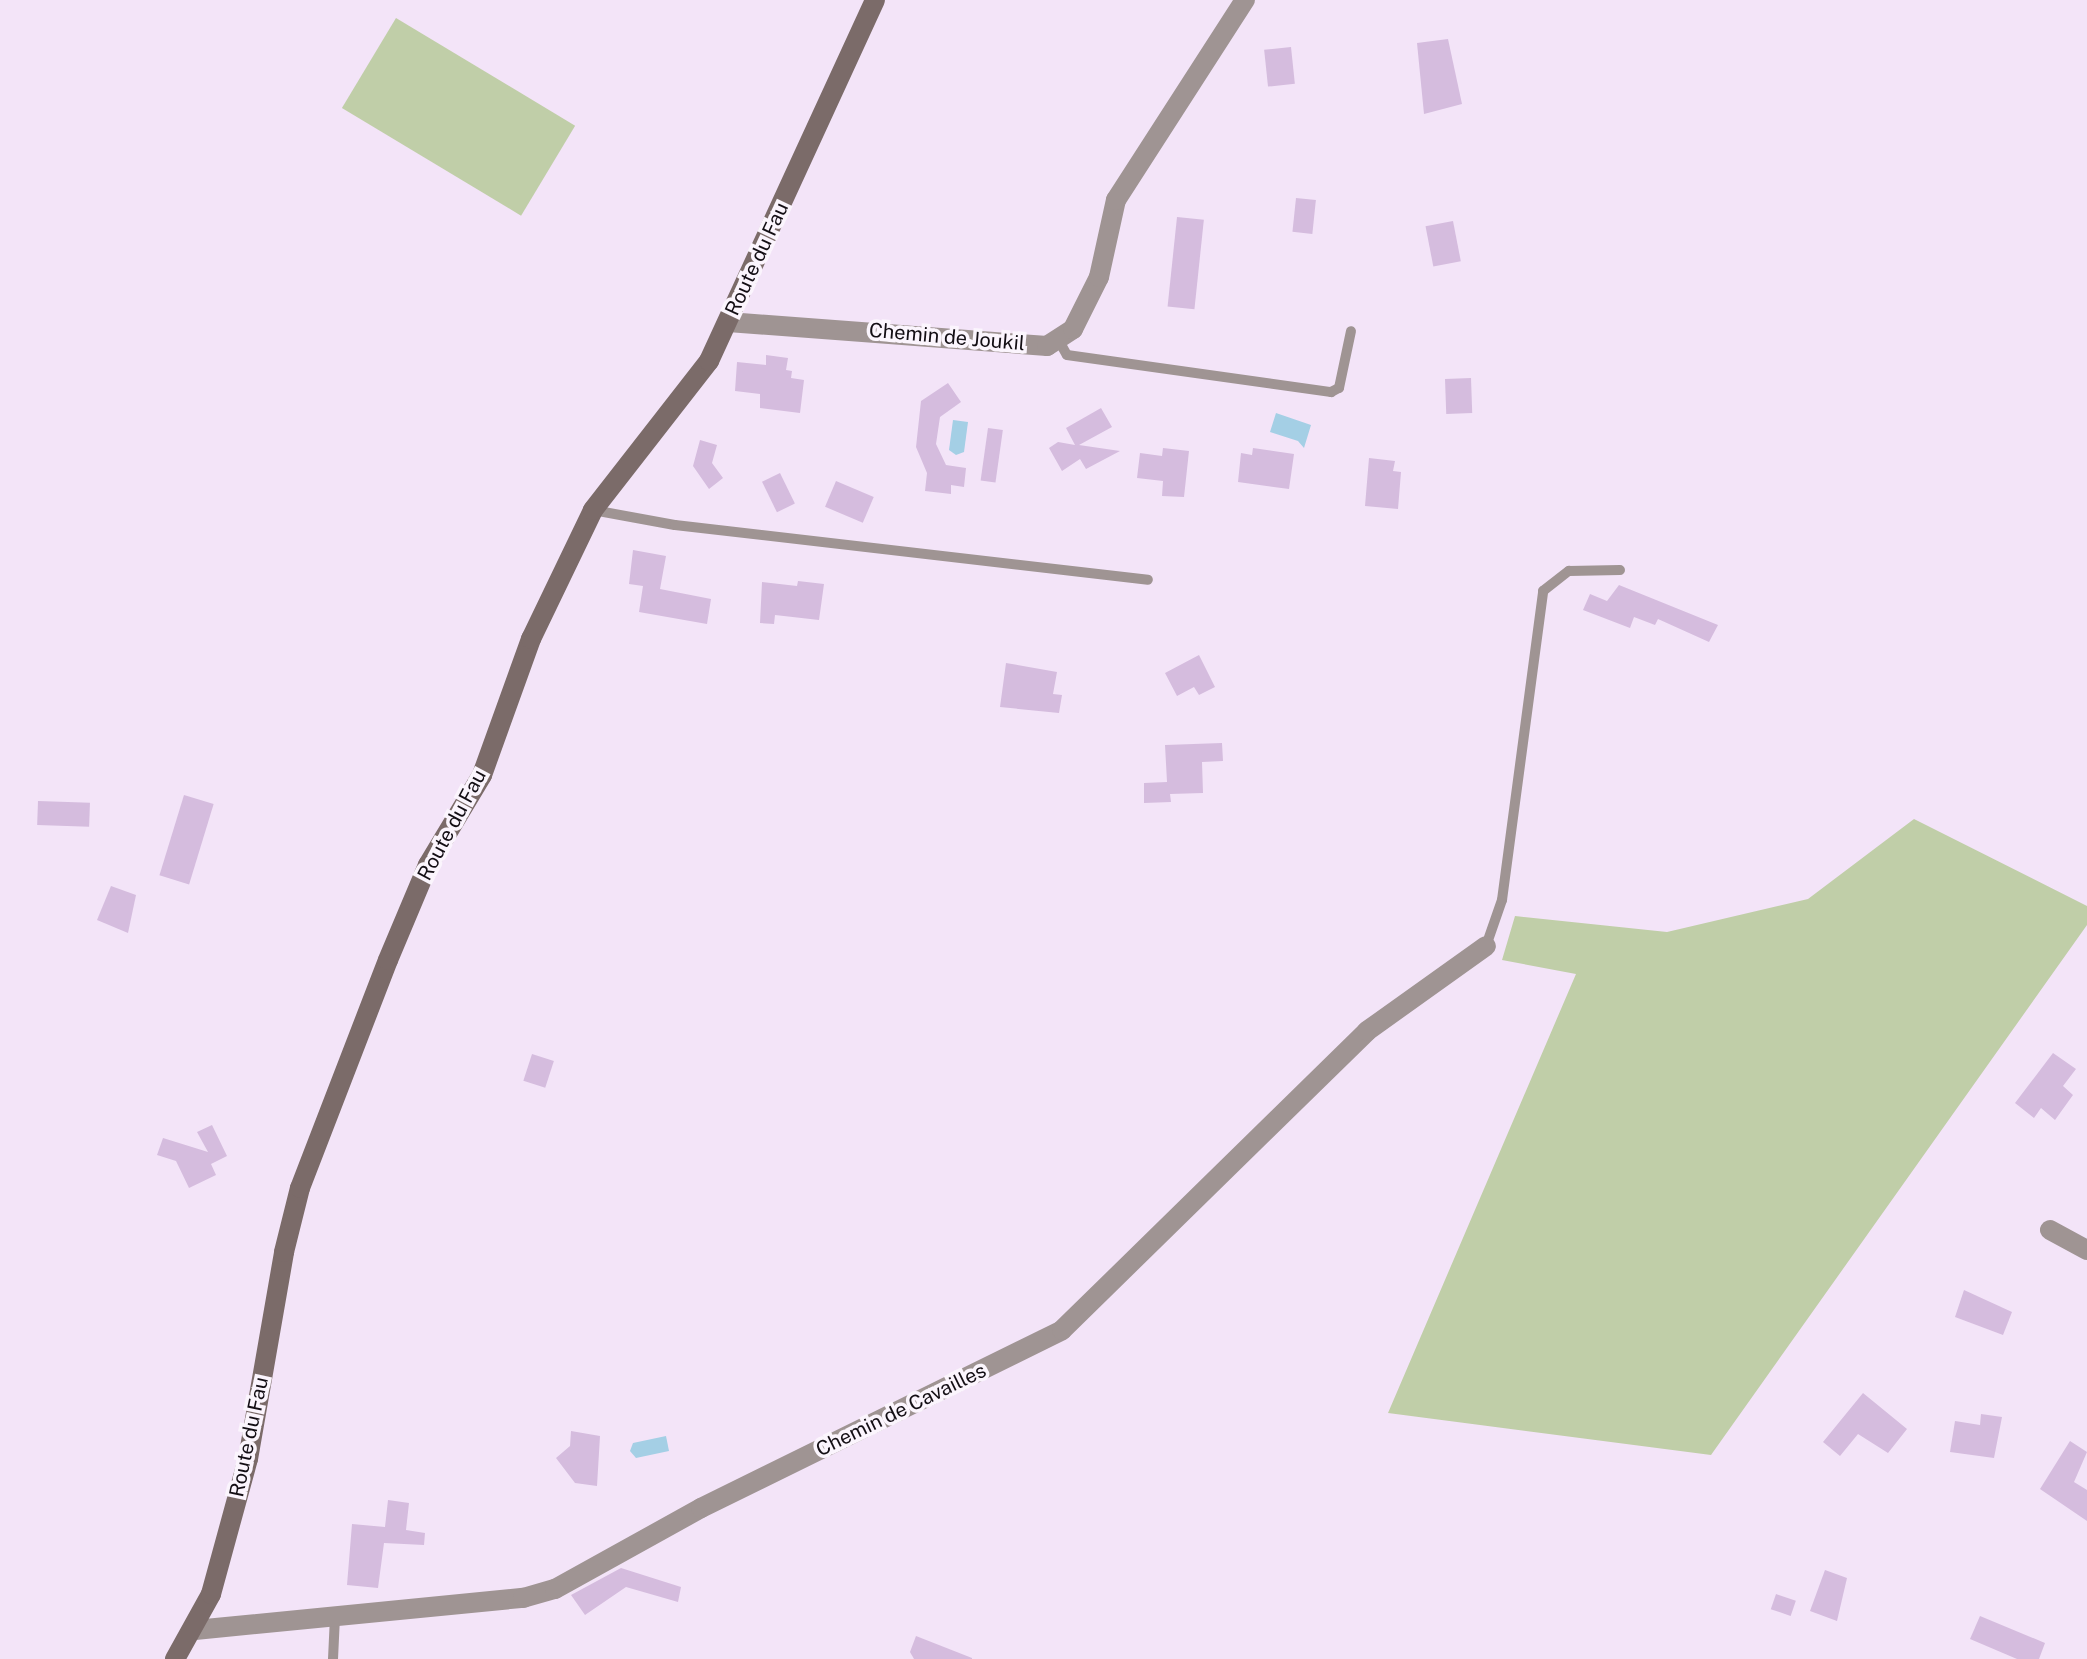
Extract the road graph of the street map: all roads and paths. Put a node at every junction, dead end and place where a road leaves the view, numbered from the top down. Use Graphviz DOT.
graph roads {
  1 [pos="875,0"];
  2 [pos="1245,0"];
  3 [pos="728,322"];
  4 [pos="1351,331"];
  5 [pos="1058,339"];
  6 [pos="593,510"];
  7 [pos="1620,570"];
  8 [pos="1148,580"];
  9 [pos="1486,946"];
  10 [pos="2050,1230"];
  11 [pos="2087,1250"];
  12 [pos="335,1616"];
  13 [pos="195,1630"];
  14 [pos="175,1659"];
  15 [pos="333,1659"];
  1 -- 3 [label="street, Route du Fau"];
  2 -- 5 [label="street"];
  3 -- 5 [label="street, Chemin de Joukil"];
  3 -- 6 [label="street, Route du Fau"];
  4 -- 5 [label="lane"];
  6 -- 8 [label="lane"];
  6 -- 13 [label="street, Route du Fau"];
  7 -- 9 [label="lane"];
  9 -- 12 [label="street, Chemin de Cavailles"];
  10 -- 11 [label="street"];
  12 -- 13 [label="street, Chemin de Cavailles"];
  12 -- 15 [label="lane"];
  13 -- 14 [label="street, Route du Fau"];
}
